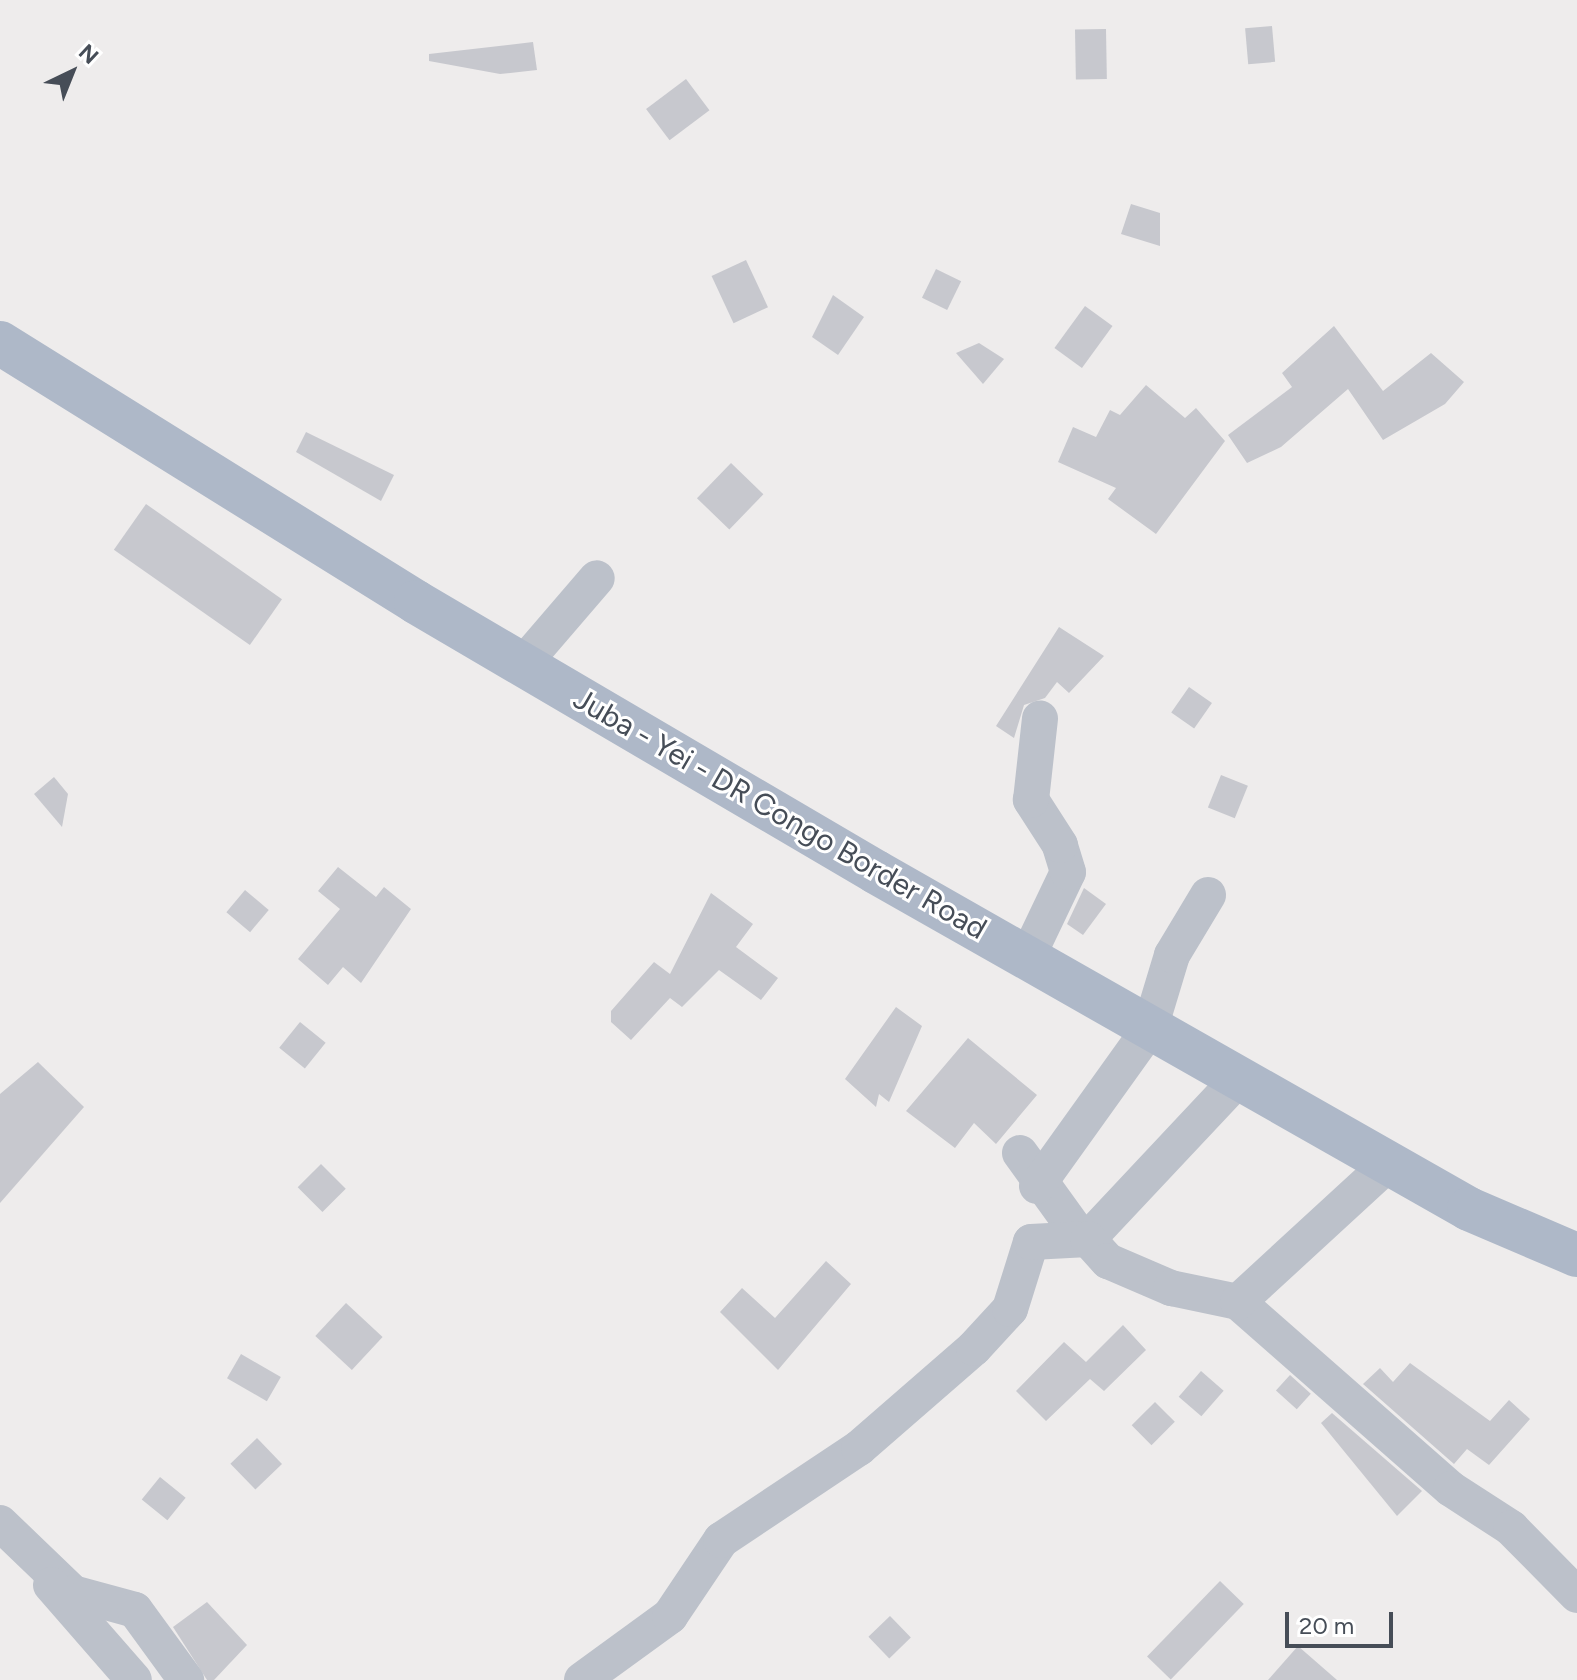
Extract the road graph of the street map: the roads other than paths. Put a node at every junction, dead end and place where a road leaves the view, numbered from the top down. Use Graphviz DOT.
graph roads {
  1 [pos="0,343"];
  2 [pos="597,578"];
  3 [pos="523,664"];
  4 [pos="1040,718"];
  5 [pos="1208,895"];
  6 [pos="1027,958"];
  7 [pos="1150,1028"];
  8 [pos="1239,1078"];
  9 [pos="1020,1153"];
  10 [pos="1389,1163"];
  11 [pos="1037,1186"];
  12 [pos="1085,1239"];
  13 [pos="1577,1255"];
  14 [pos="1238,1302"];
  15 [pos="0,1523"];
  16 [pos="1577,1595"];
  17 [pos="134,1680"];
  18 [pos="186,1680"];
  19 [pos="582,1680"];
  1 -- 3 [label="main road, Juba - Yei - DR Congo Border Road"];
  2 -- 3 [label="street"];
  3 -- 6 [label="main road, Juba - Yei - DR Congo Border Road"];
  4 -- 6 [label="street"];
  5 -- 7 [label="street"];
  6 -- 7 [label="main road, Juba - Yei - DR Congo Border Road"];
  7 -- 8 [label="main road, Juba - Yei - DR Congo Border Road"];
  7 -- 11 [label="street"];
  8 -- 10 [label="main road, Juba - Yei - DR Congo Border Road"];
  8 -- 12 [label="street"];
  9 -- 11 [label="street"];
  10 -- 13 [label="main road, Juba - Yei - DR Congo Border Road"];
  10 -- 14 [label="street"];
  11 -- 12 [label="street"];
  12 -- 14 [label="street"];
  12 -- 19 [label="street"];
  14 -- 16 [label="street"];
  15 -- 17 [label="street"];
  15 -- 18 [label="street"];
}
